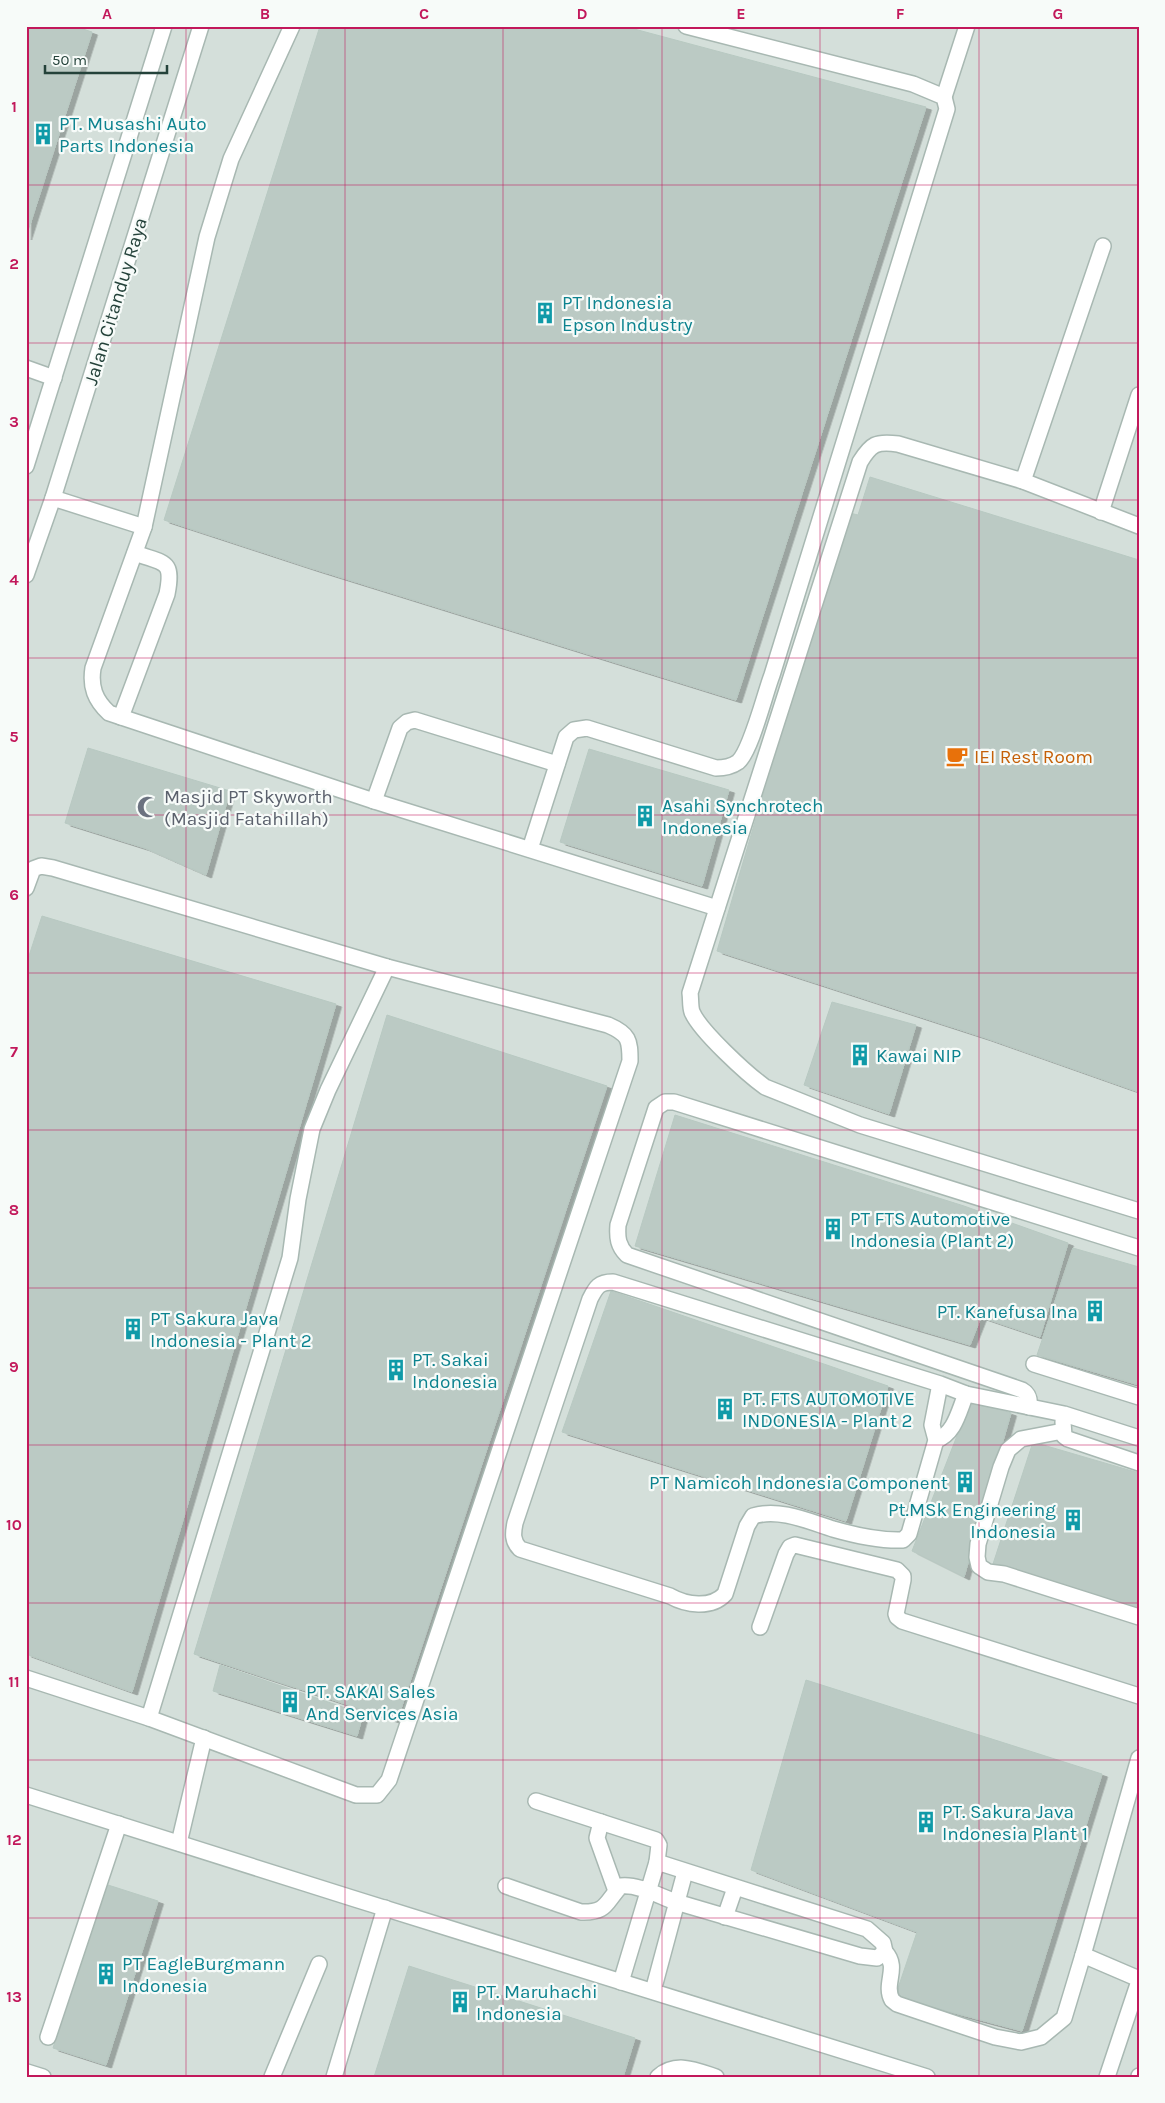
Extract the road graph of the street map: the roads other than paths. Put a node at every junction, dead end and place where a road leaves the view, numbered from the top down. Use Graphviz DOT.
graph roads {
  1 [pos="164,26"];
  2 [pos="201,26"];
  3 [pos="292,26"];
  4 [pos="686,26"];
  5 [pos="967,26"];
  6 [pos="944,97"];
  7 [pos="1103,246"];
  8 [pos="26,368"];
  9 [pos="54,378"];
  10 [pos="1139,395"];
  11 [pos="26,466"];
  12 [pos="1023,482"];
  13 [pos="53,498"];
  14 [pos="1101,512"];
  15 [pos="1139,526"];
  16 [pos="144,527"];
  17 [pos="135,552"];
  18 [pos="26,575"];
  19 [pos="121,717"];
  20 [pos="557,764"];
  21 [pos="374,801"];
  22 [pos="530,849"];
  23 [pos="27,882"];
  24 [pos="717,908"];
  25 [pos="387,967"];
  26 [pos="1139,1211"];
  27 [pos="1139,1248"];
  28 [pos="1034,1364"];
  29 [pos="940,1384"];
  30 [pos="966,1394"];
  31 [pos="1139,1397"];
  32 [pos="1028,1407"];
  33 [pos="1064,1414"];
  34 [pos="1063,1431"];
  35 [pos="1139,1438"];
  36 [pos="936,1440"];
  37 [pos="1139,1463"];
  38 [pos="1139,1617"];
  39 [pos="760,1627"];
  40 [pos="26,1678"];
  41 [pos="1139,1696"];
  42 [pos="150,1718"];
  43 [pos="204,1738"];
  44 [pos="1139,1758"];
  45 [pos="26,1795"];
  46 [pos="536,1801"];
  47 [pos="601,1822"];
  48 [pos="119,1824"];
  49 [pos="179,1843"];
  50 [pos="657,1862"];
  51 [pos="685,1872"];
  52 [pos="506,1886"];
  53 [pos="735,1888"];
  54 [pos="616,1891"];
  55 [pos="648,1892"];
  56 [pos="676,1902"];
  57 [pos="385,1908"];
  58 [pos="725,1916"];
  59 [pos="885,1952"];
  60 [pos="1083,1955"];
  61 [pos="319,1964"];
  62 [pos="1139,1980"];
  63 [pos="621,1982"];
  64 [pos="653,1991"];
  65 [pos="48,2037"];
  66 [pos="28,2072"];
  67 [pos="43,2077"];
  68 [pos="272,2077"];
  69 [pos="334,2077"];
  70 [pos="658,2077"];
  71 [pos="716,2077"];
  72 [pos="927,2077"];
  73 [pos="1107,2077"];
  1 -- 9 [label="street, Jalan Citanduy Raya"];
  2 -- 13 [label="street, Jalan Citanduy Raya"];
  3 -- 16 [label="street"];
  4 -- 6 [label="street"];
  5 -- 6 [label="street"];
  6 -- 20 [label="street"];
  7 -- 12 [label="street"];
  8 -- 9 [label="street"];
  9 -- 11 [label="street, Jalan Citanduy Raya"];
  10 -- 14 [label="street"];
  12 -- 14 [label="street"];
  12 -- 24 [label="street"];
  13 -- 16 [label="street"];
  13 -- 18 [label="street, Jalan Citanduy Raya"];
  14 -- 15 [label="street"];
  16 -- 17 [label="street"];
  17 -- 19 [label="street"];
  17 -- 19 [label="street"];
  19 -- 21 [label="street"];
  20 -- 21 [label="street"];
  20 -- 22 [label="street"];
  21 -- 22 [label="street"];
  22 -- 24 [label="street"];
  23 -- 25 [label="street"];
  24 -- 26 [label="street"];
  25 -- 42 [label="street"];
  25 -- 43 [label="street"];
  27 -- 32 [label="street"];
  28 -- 31 [label="street"];
  29 -- 30 [label="street"];
  29 -- 36 [label="street"];
  29 -- 36 [label="street"];
  30 -- 32 [label="street"];
  30 -- 36 [label="street"];
  32 -- 33 [label="street"];
  33 -- 34 [label="street"];
  33 -- 35 [label="street"];
  34 -- 37 [label="street"];
  34 -- 38 [label="street"];
  39 -- 41 [label="street"];
  40 -- 42 [label="street"];
  42 -- 43 [label="street"];
  43 -- 49 [label="street"];
  44 -- 60 [label="street"];
  45 -- 48 [label="street"];
  46 -- 47 [label="street"];
  47 -- 50 [label="street"];
  47 -- 54 [label="street"];
  48 -- 49 [label="street"];
  48 -- 65 [label="street"];
  49 -- 57 [label="street"];
  50 -- 51 [label="street"];
  50 -- 55 [label="street"];
  51 -- 53 [label="street"];
  51 -- 56 [label="street"];
  52 -- 54 [label="street"];
  53 -- 58 [label="street"];
  53 -- 59 [label="street"];
  54 -- 55 [label="street"];
  55 -- 56 [label="street"];
  55 -- 63 [label="street"];
  56 -- 58 [label="street"];
  56 -- 64 [label="street"];
  57 -- 63 [label="street"];
  57 -- 69 [label="street"];
  58 -- 59 [label="street"];
  59 -- 60 [label="street"];
  60 -- 62 [label="street"];
  61 -- 68 [label="street"];
  62 -- 73 [label="street"];
  63 -- 64 [label="street"];
  64 -- 72 [label="street"];
  66 -- 67 [label="street"];
  70 -- 71 [label="street"];
}
